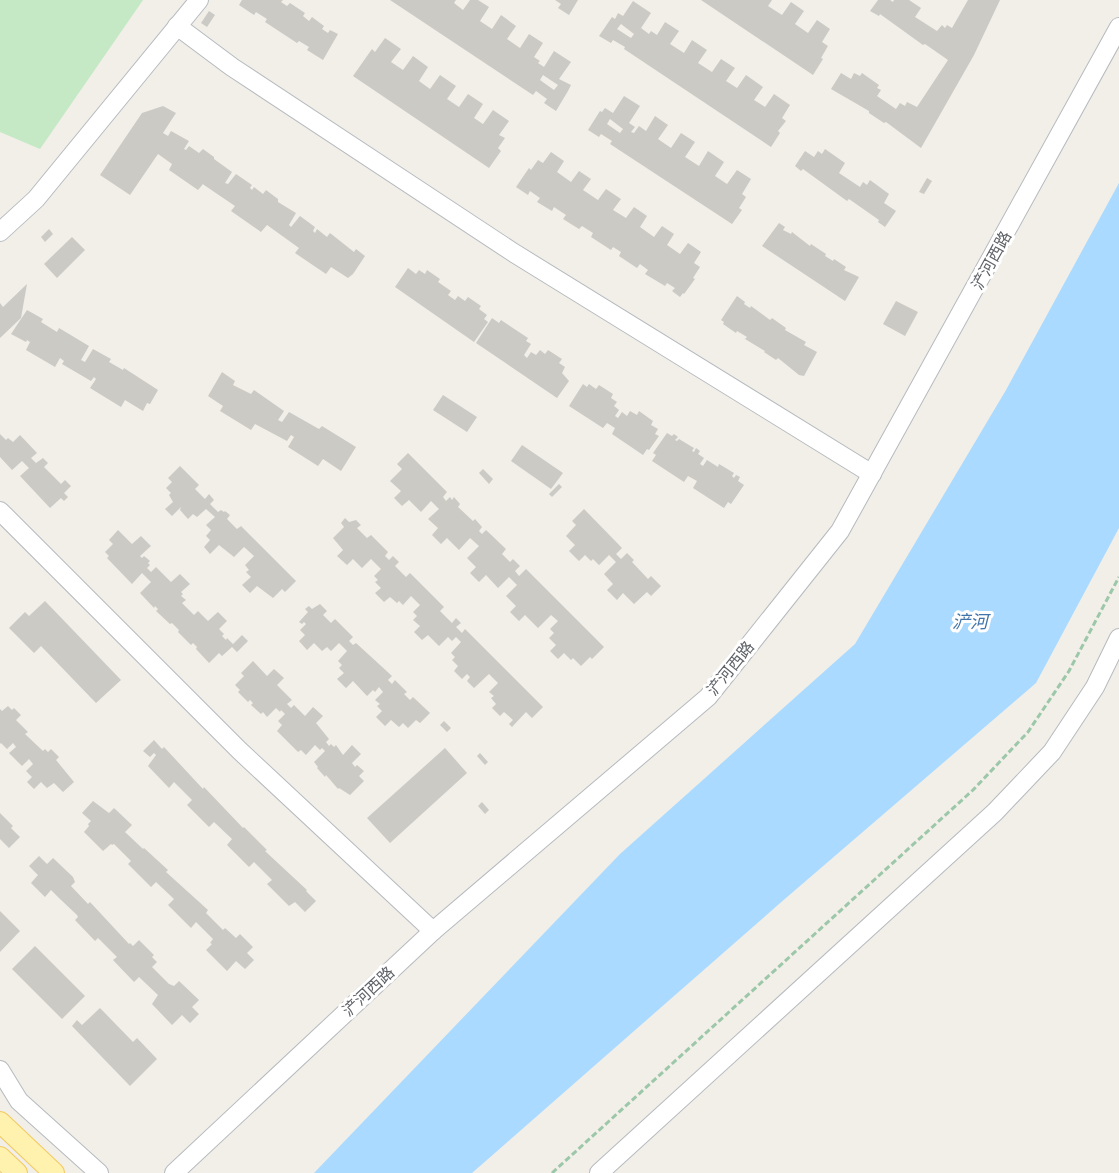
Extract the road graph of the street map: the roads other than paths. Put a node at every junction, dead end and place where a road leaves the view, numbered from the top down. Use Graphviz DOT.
graph roads {
  1 [pos="199,0"];
  2 [pos="177,26"];
  3 [pos="1119,27"];
  4 [pos="0,232"];
  5 [pos="872,474"];
  6 [pos="0,511"];
  7 [pos="1119,638"];
  8 [pos="433,931"];
  9 [pos="0,1070"];
  10 [pos="0,1122"];
  11 [pos="0,1157"];
  12 [pos="17,1173"];
  13 [pos="54,1173"];
  14 [pos="99,1173"];
  15 [pos="174,1173"];
  16 [pos="599,1173"];
  1 -- 2 [label="street"];
  2 -- 4 [label="street"];
  2 -- 5 [label="street"];
  3 -- 5 [label="street, 浐河西路"];
  5 -- 8 [label="street, 浐河西路"];
  6 -- 8 [label="street"];
  7 -- 16 [label="street"];
  8 -- 15 [label="street, 浐河西路"];
  9 -- 14 [label="street"];
  10 -- 13 [label="main road"];
  11 -- 12 [label="main road"];
}
